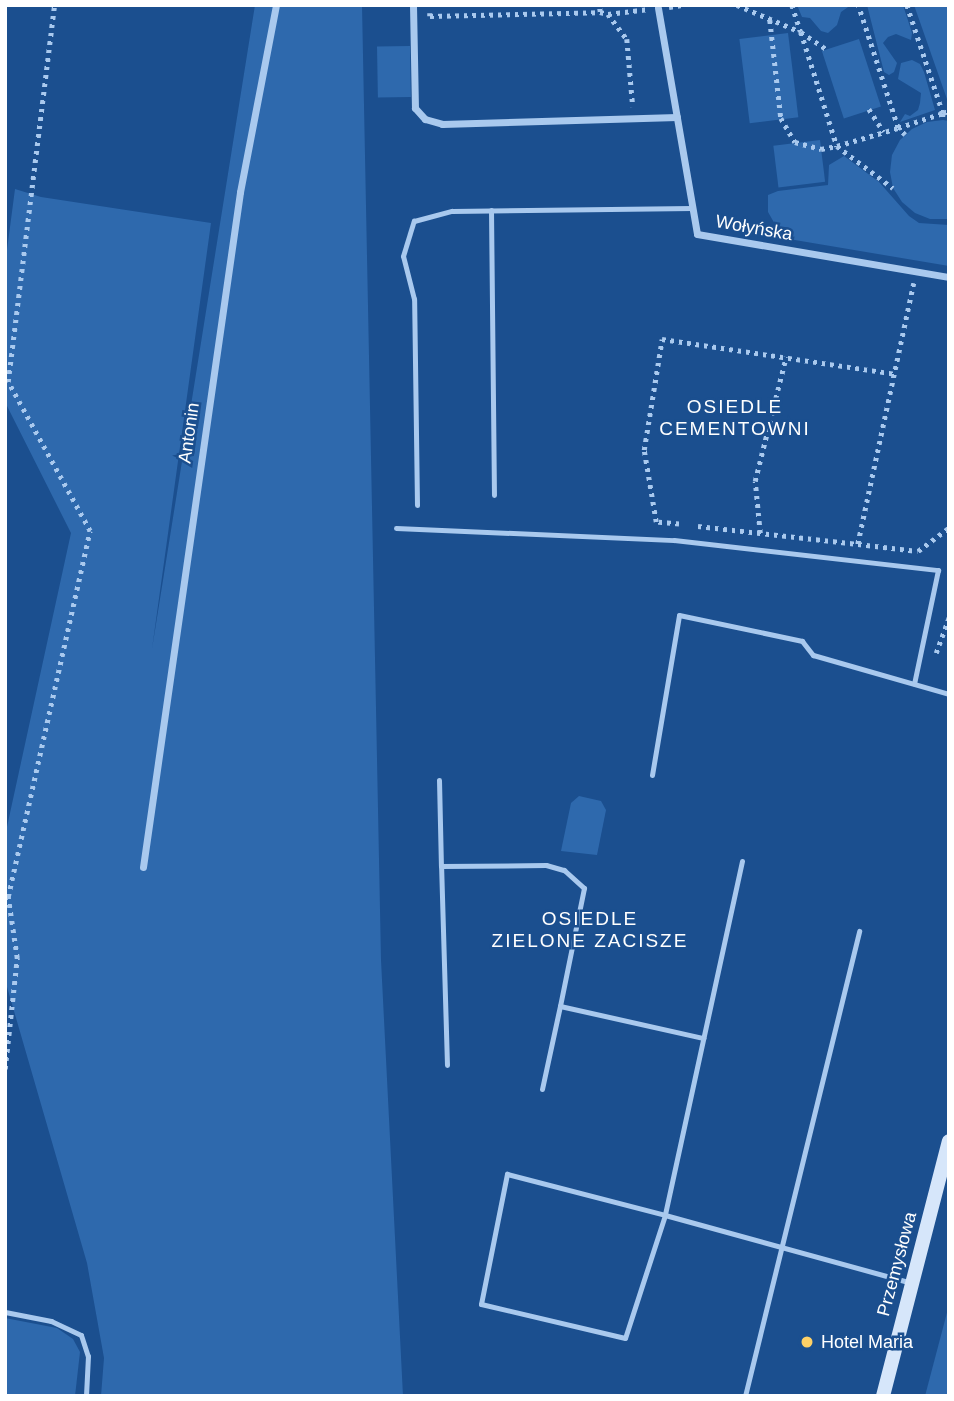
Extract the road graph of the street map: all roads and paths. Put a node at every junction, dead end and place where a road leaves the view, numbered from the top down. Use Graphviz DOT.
graph roads {
  1 [pos="54,5"];
  2 [pos="276,5"];
  3 [pos="413,5"];
  4 [pos="429,5"];
  5 [pos="599,5"];
  6 [pos="737,5"];
  7 [pos="792,5"];
  8 [pos="858,5"];
  9 [pos="907,5"];
  10 [pos="658,8"];
  11 [pos="600,12"];
  12 [pos="608,14"];
  13 [pos="770,19"];
  14 [pos="801,32"];
  15 [pos="826,49"];
  16 [pos="869,109"];
  17 [pos="946,112"];
  18 [pos="677,117"];
  19 [pos="634,118"];
  20 [pos="943,120"];
  21 [pos="898,128"];
  22 [pos="884,132"];
  23 [pos="905,135"];
  24 [pos="837,146"];
  25 [pos="893,188"];
  26 [pos="692,208"];
  27 [pos="491,210"];
  28 [pos="916,272"];
  29 [pos="949,277"];
  30 [pos="786,357"];
  31 [pos="895,374"];
  32 [pos="494,495"];
  33 [pos="417,505"];
  34 [pos="682,525"];
  35 [pos="695,526"];
  36 [pos="397,528"];
  37 [pos="949,528"];
  38 [pos="760,533"];
  39 [pos="858,544"];
  40 [pos="949,617"];
  41 [pos="933,663"];
  42 [pos="914,684"];
  43 [pos="949,694"];
  44 [pos="652,775"];
  45 [pos="439,780"];
  46 [pos="742,861"];
  47 [pos="441,866"];
  48 [pos="143,867"];
  49 [pos="859,931"];
  50 [pos="560,1006"];
  51 [pos="703,1038"];
  52 [pos="447,1065"];
  53 [pos="5,1069"];
  54 [pos="542,1089"];
  55 [pos="949,1141"];
  56 [pos="665,1215"];
  57 [pos="782,1247"];
  58 [pos="912,1283"];
  59 [pos="5,1312"];
  60 [pos="86,1396"];
  61 [pos="746,1396"];
  62 [pos="883,1396"];
  1 -- 53 [label="path"];
  2 -- 48 [label="street, Antonin"];
  3 -- 19 [label="street"];
  4 -- 11 [label="path"];
  5 -- 11 [label="path"];
  6 -- 13 [label="path"];
  7 -- 14 [label="path"];
  8 -- 21 [label="path"];
  9 -- 17 [label="path"];
  10 -- 12 [label="path"];
  10 -- 18 [label="street, Wołyńska"];
  11 -- 12 [label="path"];
  12 -- 19 [label="path"];
  13 -- 14 [label="path"];
  13 -- 24 [label="path"];
  14 -- 15 [label="path"];
  14 -- 24 [label="path"];
  16 -- 22 [label="path"];
  17 -- 20 [label="path"];
  17 -- 21 [label="path"];
  18 -- 19 [label="street"];
  18 -- 26 [label="street, Wołyńska"];
  21 -- 22 [label="path"];
  21 -- 23 [label="path"];
  22 -- 24 [label="path"];
  24 -- 25 [label="path"];
  26 -- 27 [label="lane"];
  26 -- 28 [label="street, Wołyńska"];
  27 -- 32 [label="lane"];
  27 -- 33 [label="lane"];
  28 -- 29 [label="street, Wołyńska"];
  28 -- 31 [label="path"];
  30 -- 31 [label="path"];
  30 -- 34 [label="path"];
  30 -- 38 [label="path"];
  31 -- 39 [label="path"];
  35 -- 38 [label="path"];
  36 -- 42 [label="lane"];
  37 -- 39 [label="path"];
  38 -- 39 [label="path"];
  40 -- 41 [label="path"];
  42 -- 43 [label="lane"];
  42 -- 44 [label="lane"];
  45 -- 47 [label="lane"];
  46 -- 51 [label="lane"];
  47 -- 50 [label="lane"];
  47 -- 52 [label="lane"];
  49 -- 57 [label="lane"];
  50 -- 51 [label="lane"];
  50 -- 54 [label="lane"];
  51 -- 56 [label="lane"];
  55 -- 58 [label="main road, Przemysłowa"];
  56 -- 56 [label="lane"];
  56 -- 57 [label="lane"];
  57 -- 58 [label="lane"];
  57 -- 61 [label="lane"];
  58 -- 62 [label="main road, Przemysłowa"];
  59 -- 60 [label="lane"];
}
